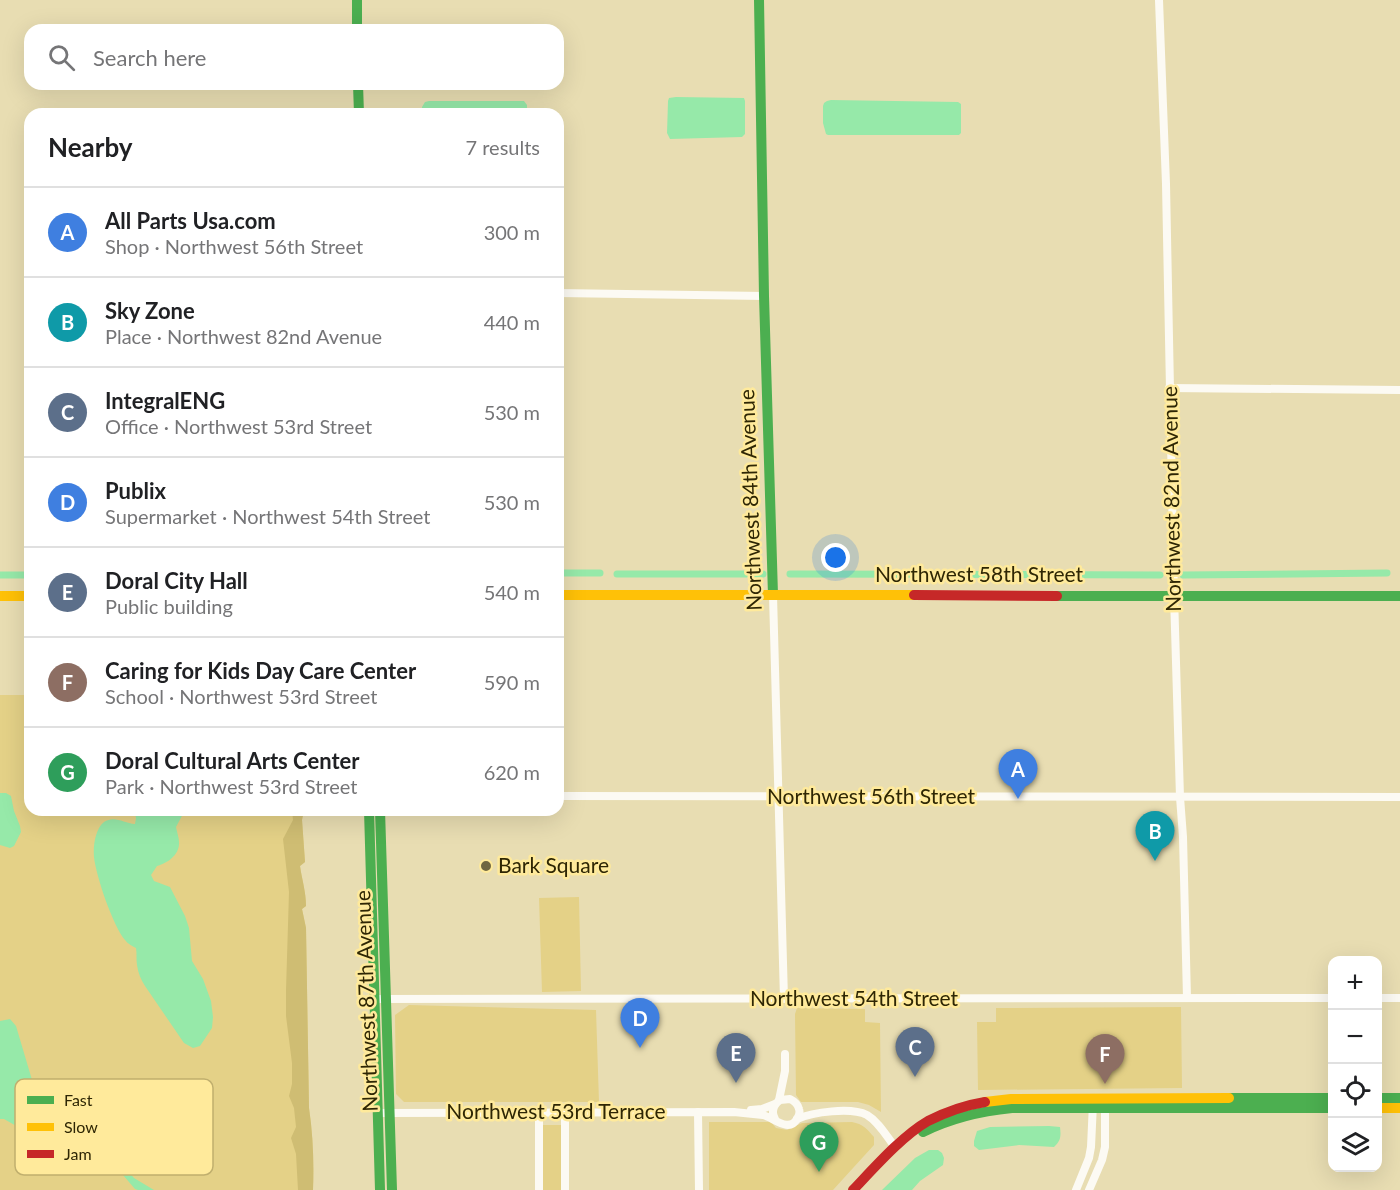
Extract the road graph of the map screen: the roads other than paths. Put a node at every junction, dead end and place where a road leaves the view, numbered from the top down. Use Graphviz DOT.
graph roads {
  1 [pos="357,0"];
  2 [pos="759,0"];
  3 [pos="1159,0"];
  4 [pos="357,24"];
  5 [pos="358,90"];
  6 [pos="359,108"];
  7 [pos="564,293"];
  8 [pos="765,296"];
  9 [pos="1169,388"];
  10 [pos="1400,390"];
  11 [pos="564,595"];
  12 [pos="773,595"];
  13 [pos="1173,595"];
  14 [pos="0,596"];
  15 [pos="24,596"];
  16 [pos="1400,596"];
  17 [pos="564,796"];
  18 [pos="778,797"];
  19 [pos="1180,797"];
  20 [pos="1400,797"];
  21 [pos="369,816"];
  22 [pos="380,816"];
  23 [pos="1187,998"];
  24 [pos="1328,998"];
  25 [pos="1382,998"];
  26 [pos="1400,998"];
  27 [pos="375,999"];
  28 [pos="387,999"];
  29 [pos="784,999"];
  30 [pos="785,1054"];
  31 [pos="785,1071"];
  32 [pos="1382,1098"];
  33 [pos="1400,1098"];
  34 [pos="1328,1099"];
  35 [pos="777,1102"];
  36 [pos="796,1103"];
  37 [pos="1093,1103"];
  38 [pos="1105,1103"];
  39 [pos="1303,1103"];
  40 [pos="968,1106"];
  41 [pos="1328,1107"];
  42 [pos="1382,1108"];
  43 [pos="1400,1108"];
  44 [pos="539,1112"];
  45 [pos="565,1112"];
  46 [pos="698,1112"];
  47 [pos="734,1112"];
  48 [pos="827,1112"];
  49 [pos="378,1113"];
  50 [pos="390,1113"];
  51 [pos="961,1116"];
  52 [pos="775,1119"];
  53 [pos="797,1119"];
  54 [pos="906,1139"];
  55 [pos="896,1147"];
  56 [pos="1082,1177"];
  57 [pos="1093,1181"];
  58 [pos="380,1190"];
  59 [pos="392,1190"];
  60 [pos="539,1190"];
  61 [pos="565,1190"];
  62 [pos="699,1190"];
  63 [pos="853,1190"];
  64 [pos="1076,1190"];
  65 [pos="1089,1190"];
  1 -- 4 [label="main road"];
  2 -- 8 [label="main road, Northwest 84th Avenue"];
  3 -- 9 [label="street, Northwest 82nd Avenue"];
  5 -- 6 [label="main road"];
  7 -- 8 [label="street"];
  8 -- 12 [label="main road, Northwest 84th Avenue"];
  9 -- 10 [label="street"];
  9 -- 13 [label="street, Northwest 82nd Avenue"];
  11 -- 12 [label="main road, Northwest 58th Street"];
  12 -- 13 [label="main road, Northwest 58th Street"];
  12 -- 18 [label="street, Northwest 84th Avenue"];
  13 -- 16 [label="main road, Northwest 58th Street"];
  13 -- 19 [label="street, Northwest 82nd Avenue"];
  14 -- 15 [label="main road"];
  17 -- 18 [label="street, Northwest 56th Street"];
  18 -- 19 [label="street, Northwest 56th Street"];
  18 -- 29 [label="street, Northwest 84th Avenue"];
  19 -- 20 [label="street, Northwest 56th Street"];
  19 -- 23 [label="street, Northwest 82nd Avenue"];
  21 -- 27 [label="main road, Northwest 87th Avenue"];
  22 -- 28 [label="main road, Northwest 87th Avenue"];
  23 -- 24 [label="street, Northwest 54th Street"];
  23 -- 29 [label="street, Northwest 54th Street"];
  25 -- 26 [label="street"];
  27 -- 28 [label="street, Northwest 54th Street"];
  27 -- 49 [label="main road, Northwest 87th Avenue"];
  28 -- 29 [label="street, Northwest 54th Street"];
  28 -- 50 [label="main road, Northwest 87th Avenue"];
  30 -- 31 [label="street"];
  31 -- 35 [label="street"];
  31 -- 36 [label="street"];
  32 -- 33 [label="main road"];
  34 -- 39 [label="main road"];
  35 -- 36 [label="street"];
  35 -- 47 [label="street, Northwest 53rd Terrace"];
  35 -- 52 [label="street"];
  36 -- 48 [label="street"];
  36 -- 53 [label="street"];
  37 -- 38 [label="main road"];
  37 -- 40 [label="main road"];
  37 -- 51 [label="main road"];
  37 -- 56 [label="street"];
  38 -- 39 [label="main road"];
  38 -- 57 [label="street"];
  39 -- 41 [label="main road"];
  40 -- 51 [label="main road"];
  40 -- 54 [label="main road"];
  42 -- 43 [label="main road"];
  44 -- 45 [label="street, Northwest 53rd Terrace"];
  44 -- 50 [label="street, Northwest 53rd Terrace"];
  44 -- 60 [label="street"];
  45 -- 46 [label="street, Northwest 53rd Terrace"];
  45 -- 61 [label="street"];
  46 -- 47 [label="street, Northwest 53rd Terrace"];
  46 -- 62 [label="street"];
  47 -- 52 [label="street, Northwest 53rd Terrace"];
  48 -- 53 [label="street"];
  48 -- 55 [label="street"];
  49 -- 50 [label="street, Northwest 53rd Terrace"];
  49 -- 58 [label="main road, Northwest 87th Avenue"];
  50 -- 59 [label="main road, Northwest 87th Avenue"];
  51 -- 54 [label="main road"];
  52 -- 53 [label="street"];
  54 -- 55 [label="main road"];
  55 -- 63 [label="main road"];
  56 -- 57 [label="street"];
  56 -- 64 [label="street"];
  57 -- 65 [label="street"];
}
